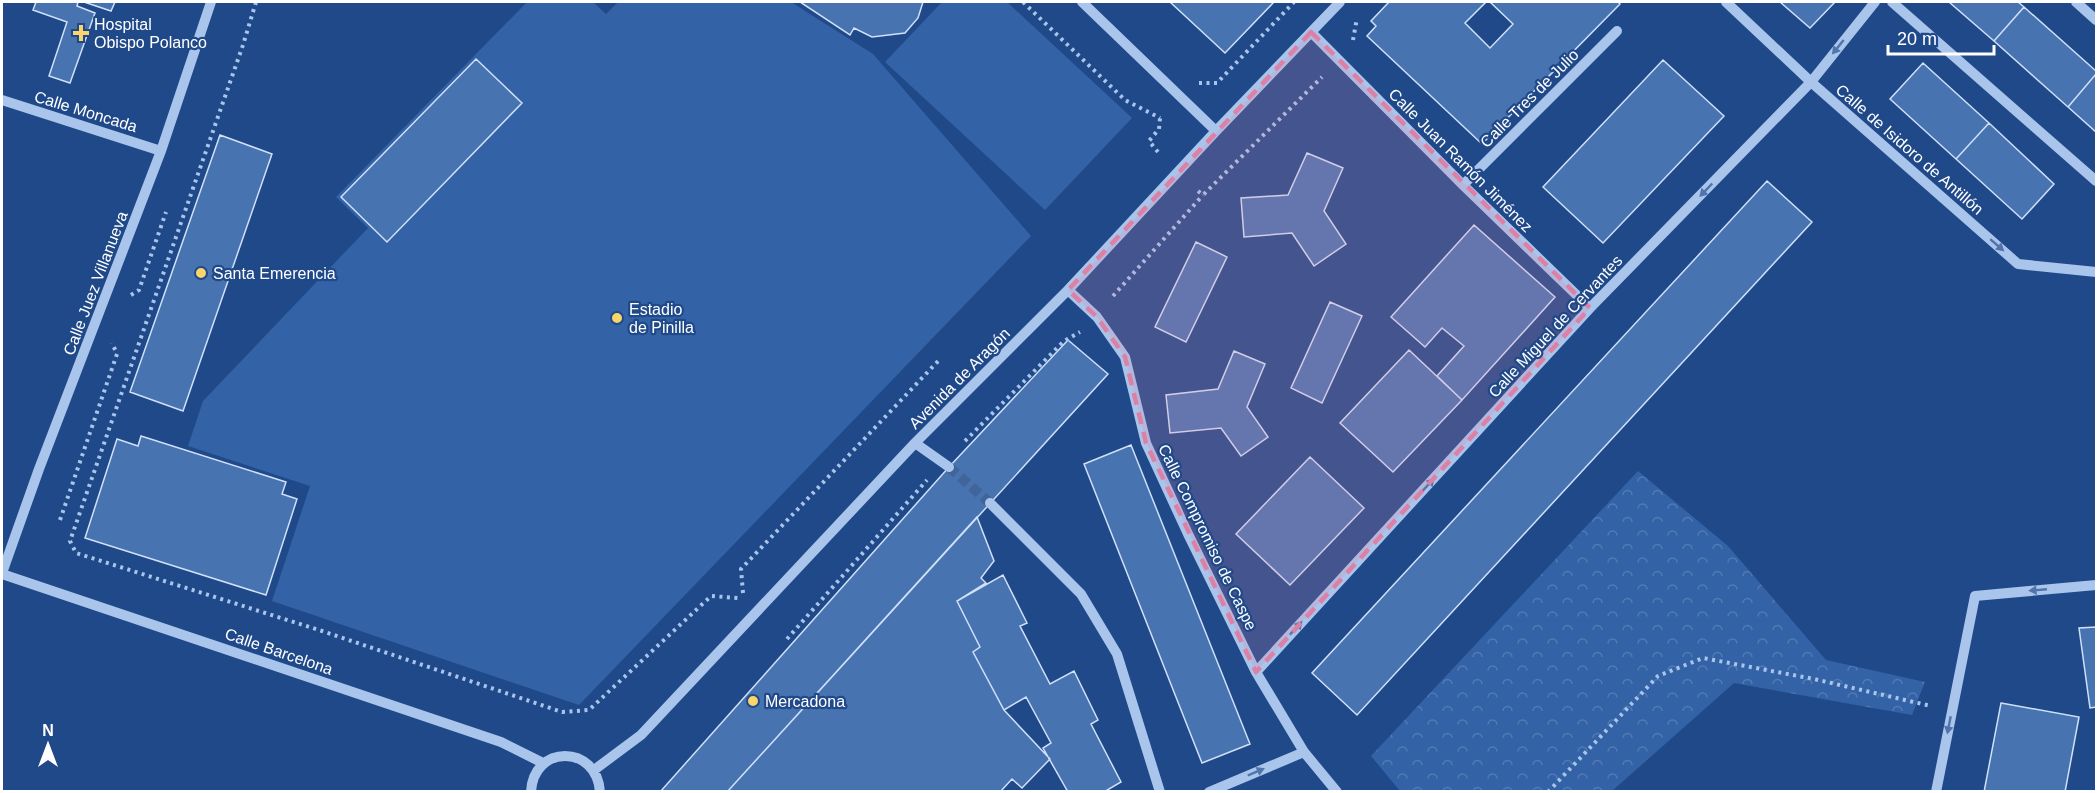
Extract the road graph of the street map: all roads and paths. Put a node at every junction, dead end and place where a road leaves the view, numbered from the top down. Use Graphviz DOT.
graph roads {
  1 [pos="211,2"];
  2 [pos="256,2"];
  3 [pos="1023,2"];
  4 [pos="1082,2"];
  5 [pos="1294,2"];
  6 [pos="1340,2"];
  7 [pos="1726,2"];
  8 [pos="1875,2"];
  9 [pos="1892,2"];
  10 [pos="2076,2"];
  11 [pos="1359,11"];
  12 [pos="2097,20"];
  13 [pos="1617,31"];
  14 [pos="1311,32"];
  15 [pos="1352,47"];
  16 [pos="1324,76"];
  17 [pos="1811,82"];
  18 [pos="1198,83"];
  19 [pos="2,100"];
  20 [pos="1168,113"];
  21 [pos="1160,118"];
  22 [pos="1216,130"];
  23 [pos="161,151"];
  24 [pos="1158,152"];
  25 [pos="2097,181"];
  26 [pos="1463,185"];
  27 [pos="1198,191"];
  28 [pos="1203,195"];
  29 [pos="170,201"];
  30 [pos="2097,272"];
  31 [pos="1068,290"];
  32 [pos="129,296"];
  33 [pos="1113,296"];
  34 [pos="1590,308"];
  35 [pos="1081,331"];
  36 [pos="112,342"];
  37 [pos="941,358"];
  38 [pos="965,441"];
  39 [pos="915,443"];
  40 [pos="949,467"];
  41 [pos="930,477"];
  42 [pos="990,503"];
  43 [pos="60,520"];
  44 [pos="2,573"];
  45 [pos="2097,585"];
  46 [pos="787,639"];
  47 [pos="1256,672"];
  48 [pos="1952,710"];
  49 [pos="1304,752"];
  50 [pos="543,763"];
  51 [pos="594,770"];
  52 [pos="531,792"];
  53 [pos="600,792"];
  54 [pos="1160,792"];
  55 [pos="1209,792"];
  56 [pos="1337,792"];
  57 [pos="1548,792"];
  58 [pos="1936,792"];
  1 -- 23 [label="street, Calle Juez Villanueva"];
  2 -- 37 [label="path"];
  3 -- 21 [label="path"];
  4 -- 22 [label="street"];
  5 -- 18 [label="path"];
  6 -- 14 [label="street, Avenida de Aragón"];
  7 -- 17 [label="street, Calle de Isidoro de Antillón"];
  8 -- 17 [label="street, Calle Miguel de Cervantes, one-way"];
  9 -- 25 [label="street"];
  10 -- 12 [label="street"];
  11 -- 15 [label="path"];
  13 -- 26 [label="street, Calle Tres de Julio"];
  14 -- 22 [label="street, Avenida de Aragón"];
  14 -- 26 [label="street, Calle Juan Ramón Jiménez"];
  16 -- 28 [label="path"];
  17 -- 30 [label="street, Calle de Isidoro de Antillón, one-way"];
  17 -- 34 [label="street, Calle Miguel de Cervantes, one-way"];
  19 -- 23 [label="street, Calle Moncada"];
  20 -- 21 [label="path"];
  21 -- 24 [label="path"];
  22 -- 31 [label="street, Avenida de Aragón"];
  23 -- 44 [label="street, Calle Juez Villanueva"];
  26 -- 34 [label="street, Calle Juan Ramón Jiménez"];
  27 -- 28 [label="path"];
  28 -- 33 [label="path"];
  29 -- 32 [label="path"];
  31 -- 39 [label="street, Avenida de Aragón"];
  31 -- 47 [label="street, Calle Compromiso de Caspe"];
  47 -- 34 [label="street, Calle Miguel de Cervantes, one-way"];
  35 -- 38 [label="path"];
  36 -- 43 [label="path"];
  39 -- 40 [label="street"];
  39 -- 51 [label="street, Avenida de Aragón"];
  41 -- 46 [label="path"];
  42 -- 54 [label="street"];
  44 -- 50 [label="street, Calle Barcelona"];
  45 -- 48 [label="street, one-way"];
  47 -- 49 [label="street, Calle Compromiso de Caspe"];
  48 -- 57 [label="path"];
  48 -- 58 [label="street, one-way"];
  55 -- 49 [label="street, one-way"];
  49 -- 56 [label="street, Calle Compromiso de Caspe"];
  50 -- 51 [label="street"];
  50 -- 52 [label="street"];
  51 -- 53 [label="street"];
}
